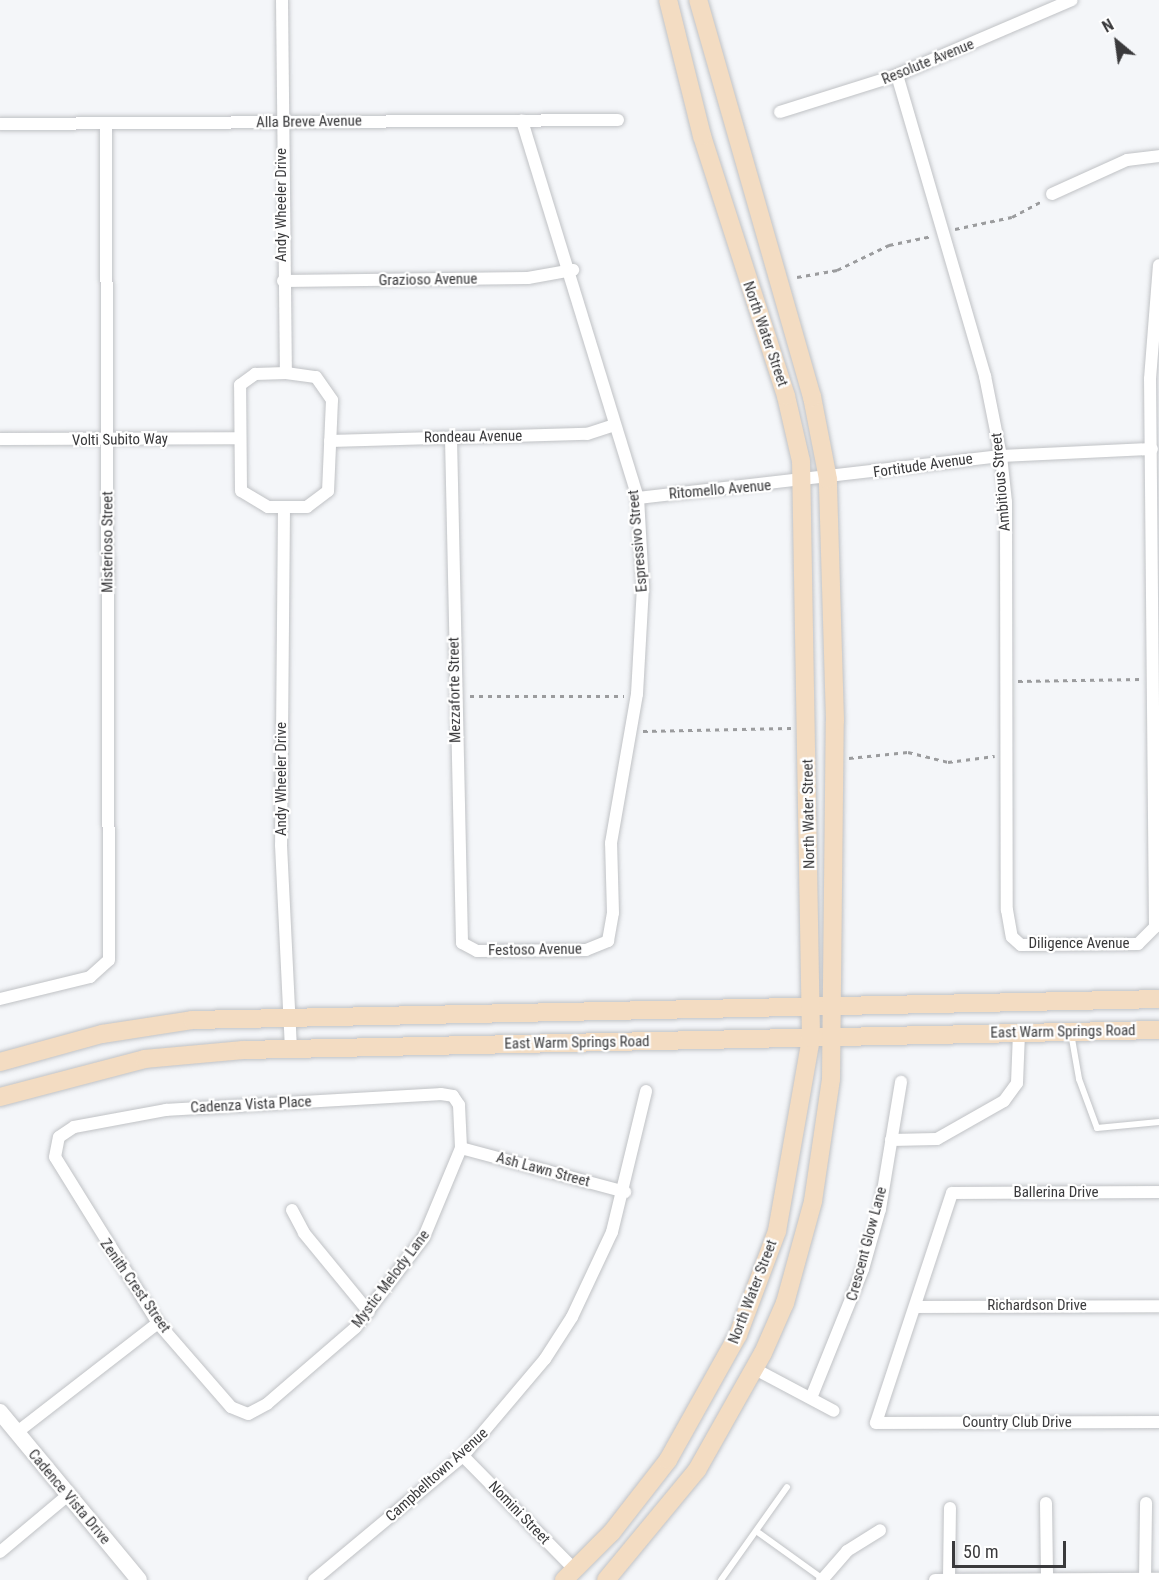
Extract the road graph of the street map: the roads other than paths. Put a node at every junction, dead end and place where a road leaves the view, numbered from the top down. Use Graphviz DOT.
graph roads {
  1 [pos="282,0"];
  2 [pos="668,0"];
  3 [pos="698,0"];
  4 [pos="1072,0"];
  5 [pos="897,75"];
  6 [pos="780,112"];
  7 [pos="522,120"];
  8 [pos="618,120"];
  9 [pos="281,123"];
  10 [pos="0,124"];
  11 [pos="106,125"];
  12 [pos="1159,156"];
  13 [pos="1052,194"];
  14 [pos="573,270"];
  15 [pos="1159,271"];
  16 [pos="283,281"];
  17 [pos="286,373"];
  18 [pos="615,425"];
  19 [pos="240,438"];
  20 [pos="451,438"];
  21 [pos="0,439"];
  22 [pos="107,441"];
  23 [pos="330,441"];
  24 [pos="1152,449"];
  25 [pos="1001,456"];
  26 [pos="828,479"];
  27 [pos="803,482"];
  28 [pos="638,498"];
  29 [pos="284,508"];
  30 [pos="1012,937"];
  31 [pos="609,941"];
  32 [pos="462,943"];
  33 [pos="0,999"];
  34 [pos="1159,999"];
  35 [pos="811,1004"];
  36 [pos="834,1004"];
  37 [pos="289,1016"];
  38 [pos="1159,1030"];
  39 [pos="1071,1031"];
  40 [pos="1019,1033"];
  41 [pos="811,1038"];
  42 [pos="832,1038"];
  43 [pos="291,1048"];
  44 [pos="0,1062"];
  45 [pos="901,1082"];
  46 [pos="646,1091"];
  47 [pos="453,1096"];
  48 [pos="0,1097"];
  49 [pos="1159,1122"];
  50 [pos="891,1140"];
  51 [pos="56,1142"];
  52 [pos="461,1148"];
  53 [pos="625,1192"];
  54 [pos="1159,1192"];
  55 [pos="292,1209"];
  56 [pos="1159,1306"];
  57 [pos="915,1307"];
  58 [pos="369,1312"];
  59 [pos="158,1323"];
  60 [pos="755,1369"];
  61 [pos="811,1398"];
  62 [pos="834,1411"];
  63 [pos="0,1412"];
  64 [pos="243,1414"];
  65 [pos="1159,1422"];
  66 [pos="16,1433"];
  67 [pos="463,1455"];
  68 [pos="787,1487"];
  69 [pos="67,1496"];
  70 [pos="1046,1503"];
  71 [pos="1146,1503"];
  72 [pos="950,1508"];
  73 [pos="879,1530"];
  74 [pos="759,1533"];
  75 [pos="0,1551"];
  76 [pos="570,1575"];
  77 [pos="949,1578"];
  78 [pos="822,1579"];
  79 [pos="1047,1579"];
  80 [pos="1145,1579"];
  81 [pos="1159,1579"];
  82 [pos="139,1580"];
  83 [pos="314,1580"];
  84 [pos="606,1580"];
  85 [pos="721,1580"];
  86 [pos="935,1580"];
  1 -- 9 [label="street, Andy Wheeler Drive"];
  2 -- 27 [label="main road, North Water Street"];
  3 -- 26 [label="main road, North Water Street"];
  4 -- 5 [label="street, Resolute Avenue"];
  5 -- 6 [label="street, Resolute Avenue"];
  5 -- 25 [label="street, Ambitious Street"];
  7 -- 8 [label="street, Alla Breve Avenue"];
  7 -- 9 [label="street, Alla Breve Avenue"];
  7 -- 14 [label="street, Espressivo Street"];
  9 -- 11 [label="street, Alla Breve Avenue"];
  9 -- 16 [label="street, Andy Wheeler Drive"];
  10 -- 11 [label="street, Alla Breve Avenue"];
  11 -- 22 [label="street, Misterioso Street"];
  12 -- 13 [label="street"];
  14 -- 16 [label="street, Grazioso Avenue"];
  14 -- 18 [label="street, Espressivo Street"];
  15 -- 24 [label="street"];
  16 -- 17 [label="street, Andy Wheeler Drive"];
  17 -- 19 [label="street"];
  17 -- 23 [label="street"];
  18 -- 20 [label="street, Rondeau Avenue"];
  18 -- 28 [label="street, Espressivo Street"];
  19 -- 22 [label="street, Volti Subito Way"];
  19 -- 29 [label="street"];
  20 -- 23 [label="street, Rondeau Avenue"];
  20 -- 32 [label="street, Mezzaforte Street"];
  21 -- 22 [label="street, Volti Subito Way"];
  22 -- 33 [label="street, Misterioso Street"];
  23 -- 29 [label="street"];
  24 -- 25 [label="street, Fortitude Avenue"];
  24 -- 30 [label="street, Diligence Avenue"];
  25 -- 26 [label="street, Fortitude Avenue"];
  25 -- 30 [label="street, Ambitious Street"];
  26 -- 27 [label="street, Fortitude Avenue"];
  26 -- 36 [label="main road, North Water Street"];
  27 -- 28 [label="street, Ritomello Avenue"];
  27 -- 35 [label="main road, North Water Street"];
  28 -- 31 [label="street, Espressivo Street"];
  29 -- 37 [label="street, Andy Wheeler Drive"];
  31 -- 32 [label="street, Festoso Avenue"];
  34 -- 36 [label="main road, East Warm Springs Road"];
  35 -- 36 [label="main road, East Warm Springs Road"];
  35 -- 37 [label="main road, East Warm Springs Road"];
  35 -- 41 [label="main road, North Water Street"];
  36 -- 42 [label="main road, North Water Street"];
  37 -- 43 [label="street, Andy Wheeler Drive"];
  37 -- 44 [label="main road, East Warm Springs Road"];
  38 -- 39 [label="main road, East Warm Springs Road"];
  39 -- 40 [label="main road, East Warm Springs Road"];
  39 -- 49 [label="lane"];
  40 -- 42 [label="main road, East Warm Springs Road"];
  40 -- 50 [label="street"];
  41 -- 42 [label="main road, East Warm Springs Road"];
  41 -- 43 [label="main road, East Warm Springs Road"];
  41 -- 76 [label="main road, North Water Street"];
  42 -- 60 [label="main road, North Water Street"];
  43 -- 48 [label="main road, East Warm Springs Road"];
  45 -- 50 [label="street, Crescent Glow Lane"];
  46 -- 53 [label="street, Campbelltown Avenue"];
  47 -- 51 [label="street, Cadenza Vista Place"];
  47 -- 52 [label="street, Mystic Melody Lane"];
  50 -- 61 [label="street, Crescent Glow Lane"];
  51 -- 59 [label="street, Zenith Crest Street"];
  52 -- 53 [label="street, Ash Lawn Street"];
  52 -- 58 [label="street, Mystic Melody Lane"];
  53 -- 67 [label="street, Campbelltown Avenue"];
  54 -- 57 [label="street, Ballerina Drive"];
  55 -- 58 [label="street"];
  56 -- 57 [label="street, Richardson Drive"];
  57 -- 65 [label="street, Country Club Drive"];
  58 -- 64 [label="street, Mystic Melody Lane"];
  59 -- 64 [label="street, Zenith Crest Street"];
  59 -- 66 [label="street"];
  60 -- 61 [label="street"];
  60 -- 84 [label="main road, North Water Street"];
  61 -- 62 [label="street"];
  63 -- 66 [label="street, Cadence Vista Drive"];
  66 -- 69 [label="street, Cadence Vista Drive"];
  67 -- 76 [label="street, Nomini Street"];
  67 -- 83 [label="street, Campbelltown Avenue"];
  68 -- 74 [label="lane"];
  69 -- 75 [label="street"];
  69 -- 82 [label="street, Cadence Vista Drive"];
  70 -- 79 [label="street"];
  71 -- 80 [label="street"];
  72 -- 77 [label="street"];
  73 -- 78 [label="street"];
  74 -- 78 [label="lane"];
  74 -- 85 [label="lane"];
  77 -- 79 [label="street"];
  77 -- 86 [label="street"];
  79 -- 80 [label="street"];
  80 -- 81 [label="street"];
}
